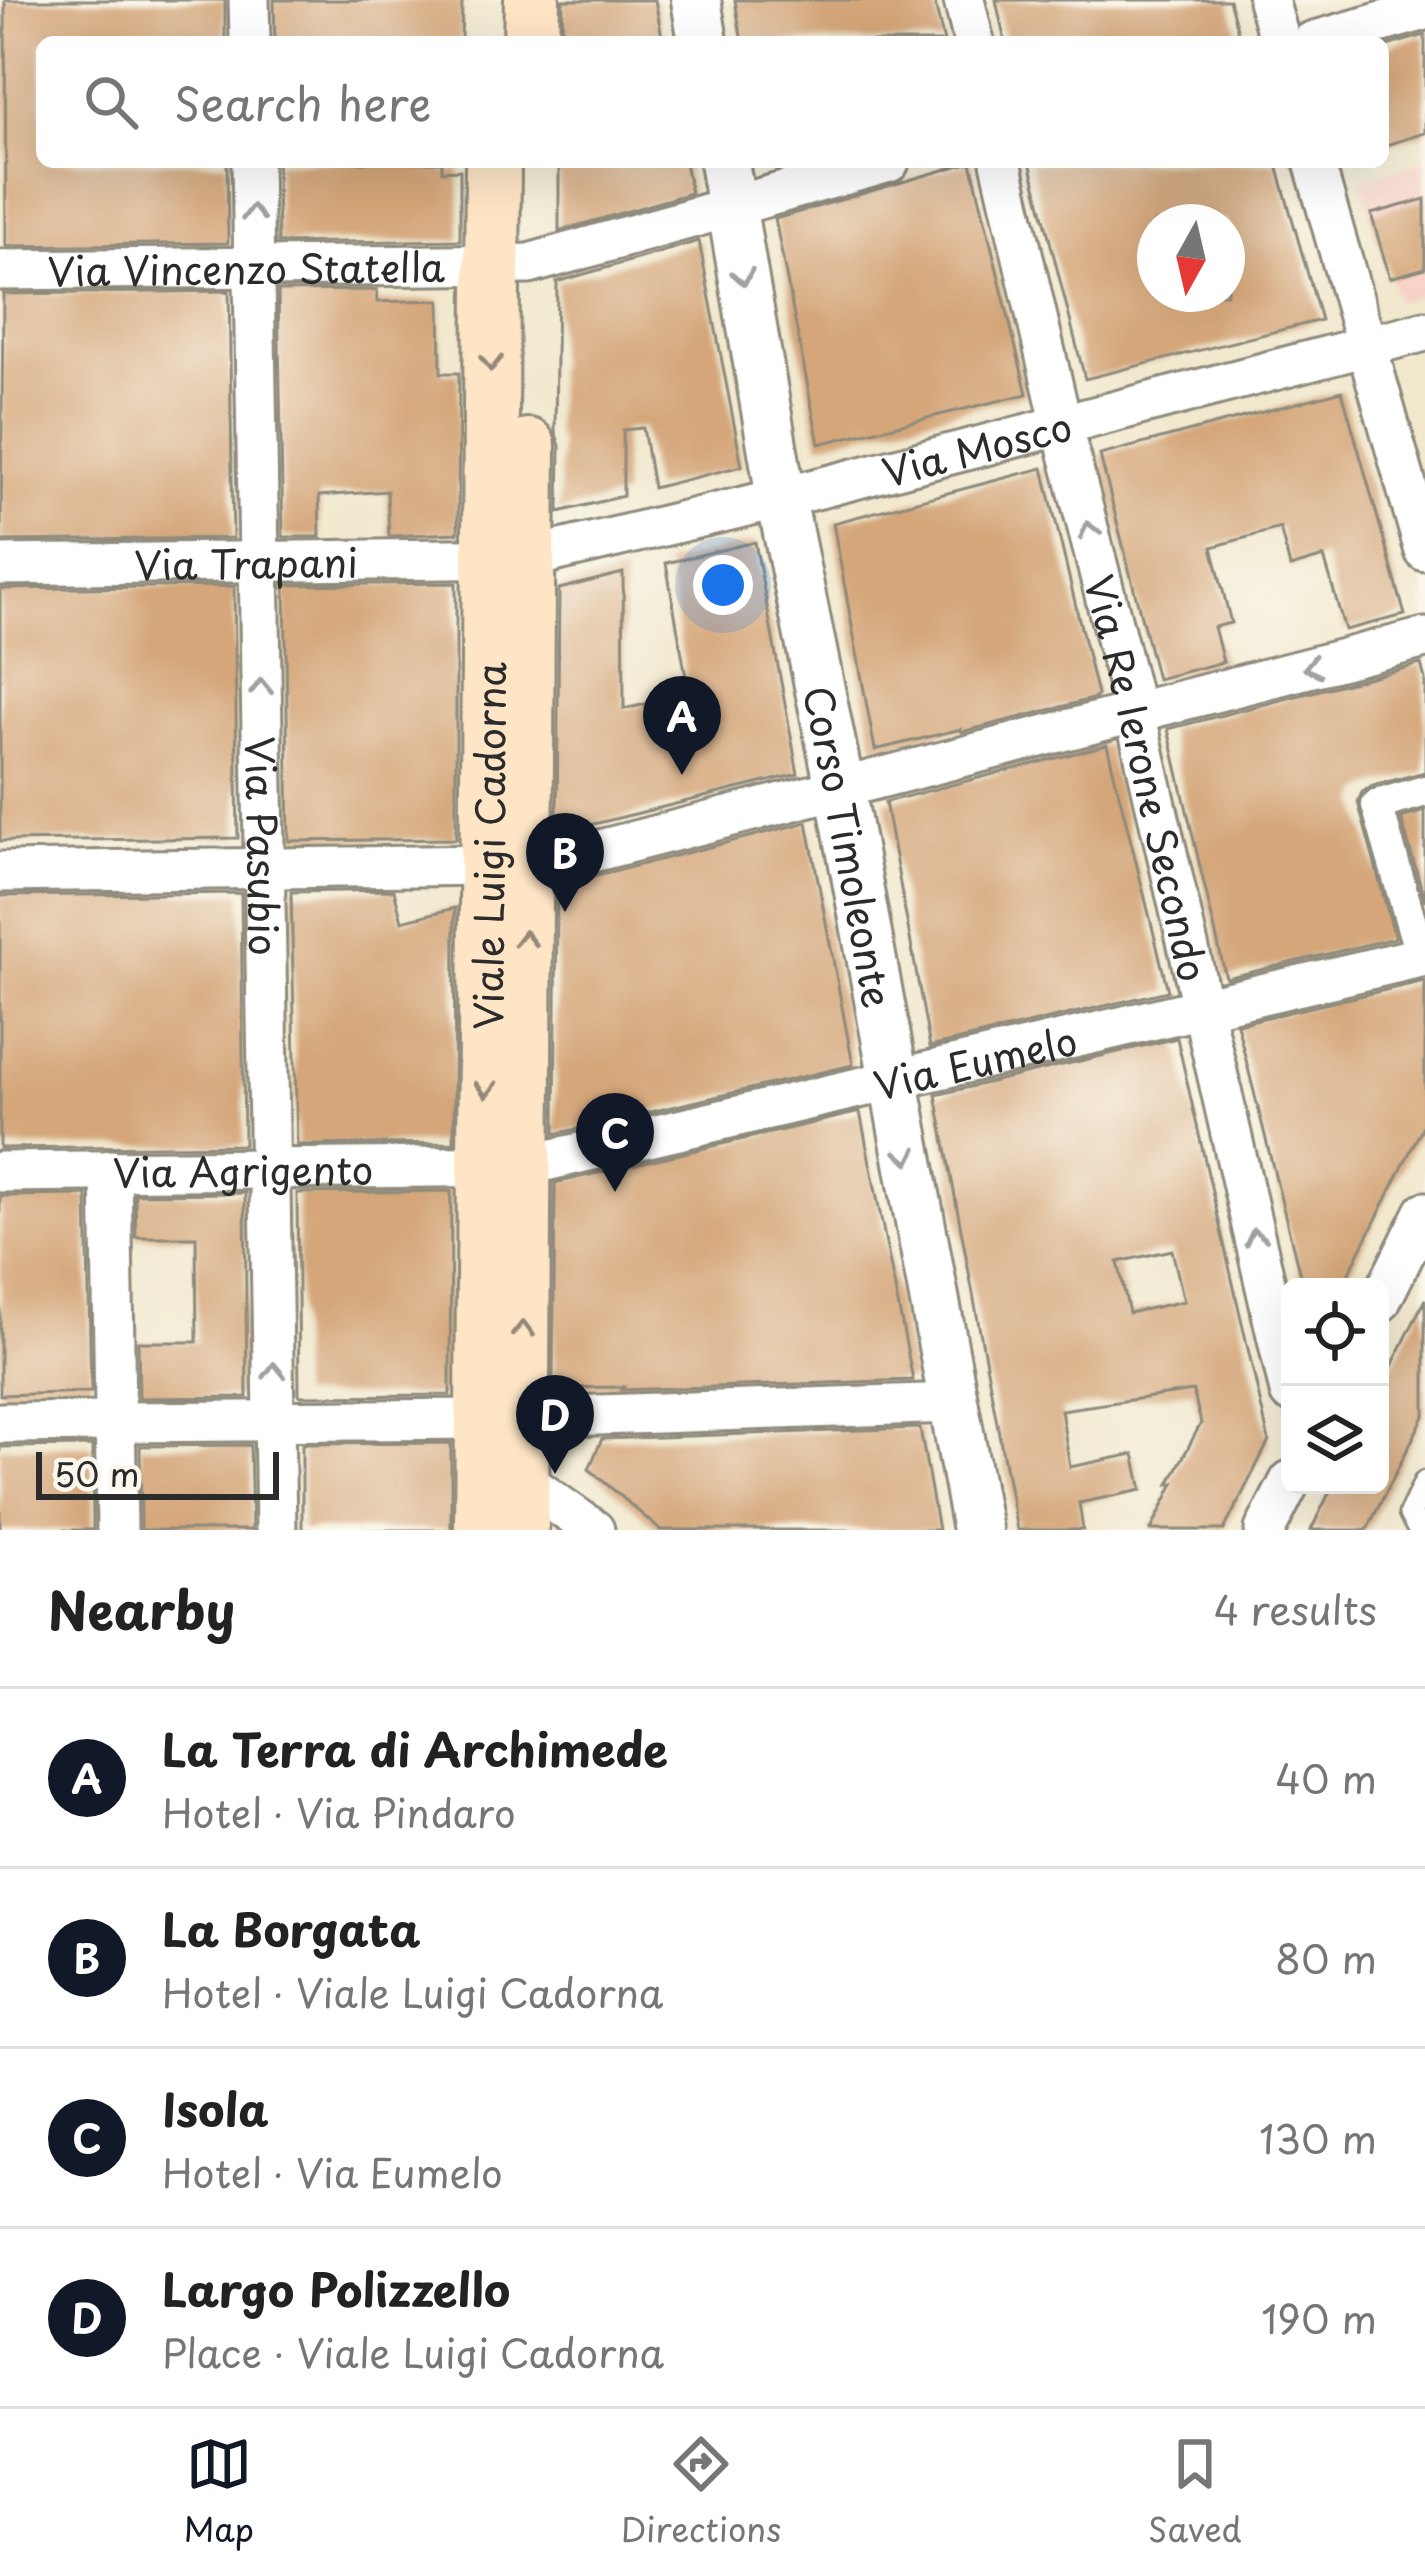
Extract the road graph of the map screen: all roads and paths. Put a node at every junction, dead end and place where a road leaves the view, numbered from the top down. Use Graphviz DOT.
graph roads {
  1 [pos="249,0"];
  2 [pos="495,0"];
  3 [pos="532,0"];
  4 [pos="696,0"];
  5 [pos="964,0"];
  6 [pos="1268,0"];
  7 [pos="1425,10"];
  8 [pos="250,36"];
  9 [pos="494,36"];
  10 [pos="531,36"];
  11 [pos="702,36"];
  12 [pos="973,36"];
  13 [pos="1278,36"];
  14 [pos="1333,36"];
  15 [pos="252,168"];
  16 [pos="494,168"];
  17 [pos="529,168"];
  18 [pos="845,168"];
  19 [pos="1002,168"];
  20 [pos="1316,168"];
  21 [pos="728,184"];
  22 [pos="510,265"];
  23 [pos="254,268"];
  24 [pos="0,270"];
  25 [pos="1425,332"];
  26 [pos="1367,346"];
  27 [pos="1062,426"];
  28 [pos="781,499"];
  29 [pos="1425,551"];
  30 [pos="509,559"];
  31 [pos="260,562"];
  32 [pos="0,565"];
  33 [pos="1425,638"];
  34 [pos="1136,712"];
  35 [pos="840,788"];
  36 [pos="1425,791"];
  37 [pos="507,867"];
  38 [pos="265,868"];
  39 [pos="0,872"];
  40 [pos="1423,957"];
  41 [pos="1204,1008"];
  42 [pos="893,1081"];
  43 [pos="505,1166"];
  44 [pos="270,1168"];
  45 [pos="110,1170"];
  46 [pos="0,1172"];
  47 [pos="1425,1212"];
  48 [pos="1389,1284"];
  49 [pos="1289,1386"];
  50 [pos="954,1403"];
  51 [pos="502,1418"];
  52 [pos="274,1420"];
  53 [pos="115,1421"];
  54 [pos="0,1423"];
  55 [pos="1425,1482"];
  56 [pos="1283,1494"];
  57 [pos="502,1504"];
  58 [pos="591,1527"];
  59 [pos="117,1530"];
  60 [pos="276,1530"];
  61 [pos="977,1530"];
  62 [pos="1265,1530"];
  63 [pos="1419,1530"];
  1 -- 8 [label="street"];
  2 -- 9 [label="main road"];
  3 -- 10 [label="main road"];
  4 -- 11 [label="street"];
  5 -- 12 [label="street"];
  6 -- 13 [label="street"];
  7 -- 14 [label="street"];
  23 -- 15 [label="street, Via Pasubio, one-way"];
  16 -- 22 [label="main road, Viale Luigi Cadorna"];
  17 -- 22 [label="main road, Viale Luigi Cadorna"];
  18 -- 21 [label="street, Via Vincenzo Statella"];
  19 -- 27 [label="street, Via Re Ierone Secondo"];
  20 -- 26 [label="street"];
  21 -- 22 [label="street, Via Vincenzo Statella"];
  21 -- 28 [label="street, Corso Timoleonte, one-way"];
  22 -- 23 [label="street, Via Vincenzo Statella"];
  22 -- 30 [label="main road, Viale Luigi Cadorna"];
  23 -- 24 [label="street, Via Vincenzo Statella"];
  23 -- 31 [label="street, Via Pasubio"];
  25 -- 26 [label="street, Via Mosco"];
  26 -- 27 [label="street, Via Mosco"];
  26 -- 29 [label="street"];
  27 -- 28 [label="street, Via Mosco"];
  34 -- 27 [label="street, Via Re Ierone Secondo, one-way"];
  28 -- 30 [label="street, Via Mosco"];
  28 -- 35 [label="street, Corso Timoleonte"];
  30 -- 31 [label="street, Via Trapani"];
  30 -- 37 [label="main road, Viale Luigi Cadorna"];
  31 -- 32 [label="street, Via Trapani"];
  38 -- 31 [label="street, Via Pasubio, one-way"];
  33 -- 34 [label="street, one-way"];
  34 -- 35 [label="street"];
  34 -- 41 [label="street, Via Re Ierone Secondo"];
  35 -- 37 [label="street"];
  35 -- 42 [label="street, Corso Timoleonte"];
  36 -- 40 [label="street"];
  37 -- 38 [label="street"];
  37 -- 43 [label="main road, Viale Luigi Cadorna"];
  38 -- 39 [label="street"];
  38 -- 44 [label="street, Via Pasubio"];
  40 -- 41 [label="street, Via Eumelo"];
  41 -- 42 [label="street, Via Eumelo"];
  49 -- 41 [label="street, Via Re Ierone Secondo, one-way"];
  42 -- 43 [label="street, Via Eumelo"];
  42 -- 50 [label="street, Corso Timoleonte, one-way"];
  43 -- 44 [label="street, Via Agrigento"];
  43 -- 51 [label="main road, Viale Luigi Cadorna"];
  44 -- 45 [label="street, Via Agrigento"];
  52 -- 44 [label="street, Via Pasubio, one-way"];
  45 -- 46 [label="street, Via Agrigento"];
  45 -- 53 [label="street"];
  47 -- 48 [label="street"];
  50 -- 51 [label="street"];
  50 -- 61 [label="street, Corso Timoleonte"];
  51 -- 52 [label="street"];
  51 -- 57 [label="main road, Viale Luigi Cadorna"];
  52 -- 53 [label="street"];
  52 -- 60 [label="street, Via Pasubio"];
  53 -- 54 [label="street"];
  53 -- 59 [label="street"];
  55 -- 63 [label="lane"];
  56 -- 62 [label="street"];
  57 -- 58 [label="street"];
}
